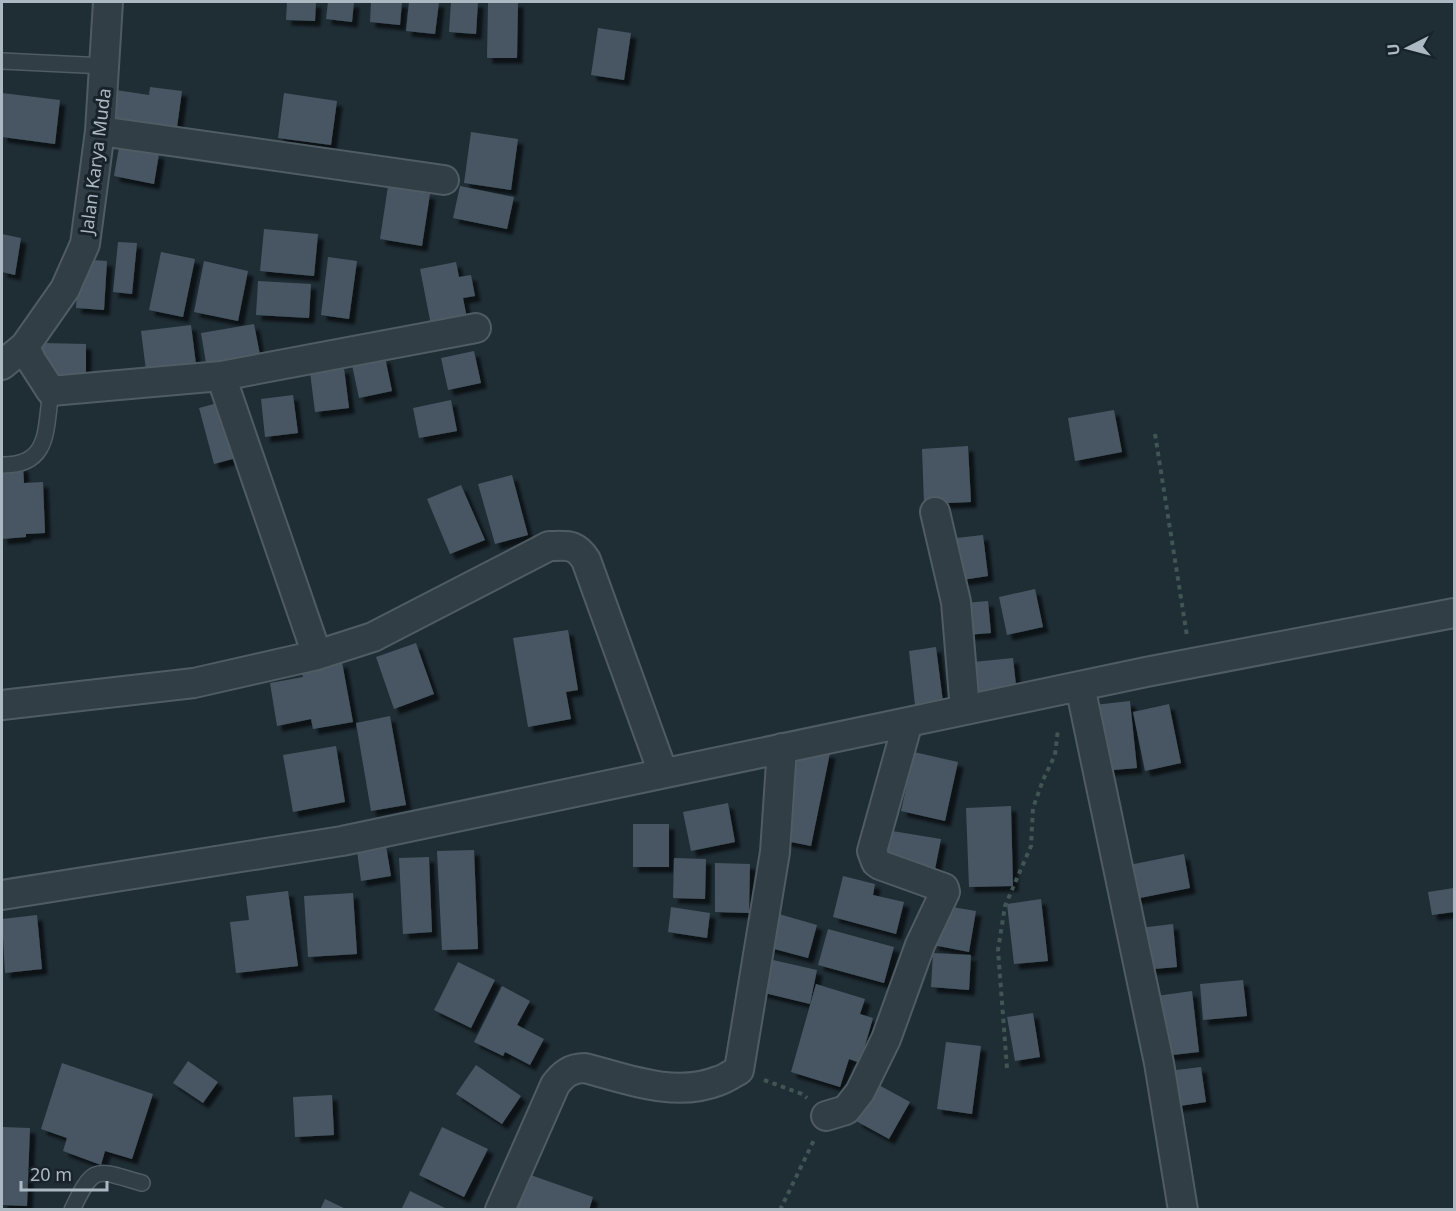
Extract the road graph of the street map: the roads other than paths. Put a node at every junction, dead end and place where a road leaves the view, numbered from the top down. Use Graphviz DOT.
graph roads {
  1 [pos="108,2"];
  2 [pos="2,61"];
  3 [pos="105,66"];
  4 [pos="100,131"];
  5 [pos="444,180"];
  6 [pos="476,328"];
  7 [pos="25,346"];
  8 [pos="2,365"];
  9 [pos="221,375"];
  10 [pos="51,391"];
  11 [pos="2,465"];
  12 [pos="935,512"];
  13 [pos="1455,613"];
  14 [pos="317,655"];
  15 [pos="1068,688"];
  16 [pos="2,705"];
  17 [pos="965,710"];
  18 [pos="908,722"];
  19 [pos="782,748"];
  20 [pos="663,773"];
  21 [pos="2,895"];
  22 [pos="826,1116"];
  23 [pos="142,1183"];
  24 [pos="72,1209"];
  25 [pos="500,1209"];
  26 [pos="1183,1209"];
  1 -- 3 [label="street, Jalan Karya Muda"];
  2 -- 3 [label="lane"];
  3 -- 4 [label="street, Jalan Karya Muda"];
  4 -- 5 [label="street"];
  4 -- 7 [label="street, Jalan Karya Muda"];
  6 -- 9 [label="street"];
  7 -- 8 [label="street, Jalan Karya Muda"];
  7 -- 10 [label="street"];
  9 -- 10 [label="street"];
  9 -- 14 [label="street"];
  10 -- 11 [label="lane"];
  12 -- 17 [label="street"];
  13 -- 15 [label="street"];
  14 -- 16 [label="street"];
  14 -- 20 [label="street"];
  15 -- 17 [label="street"];
  15 -- 26 [label="street"];
  17 -- 18 [label="street"];
  18 -- 19 [label="street"];
  18 -- 22 [label="street"];
  19 -- 20 [label="street"];
  19 -- 25 [label="street"];
  20 -- 21 [label="street"];
  23 -- 24 [label="lane"];
}
